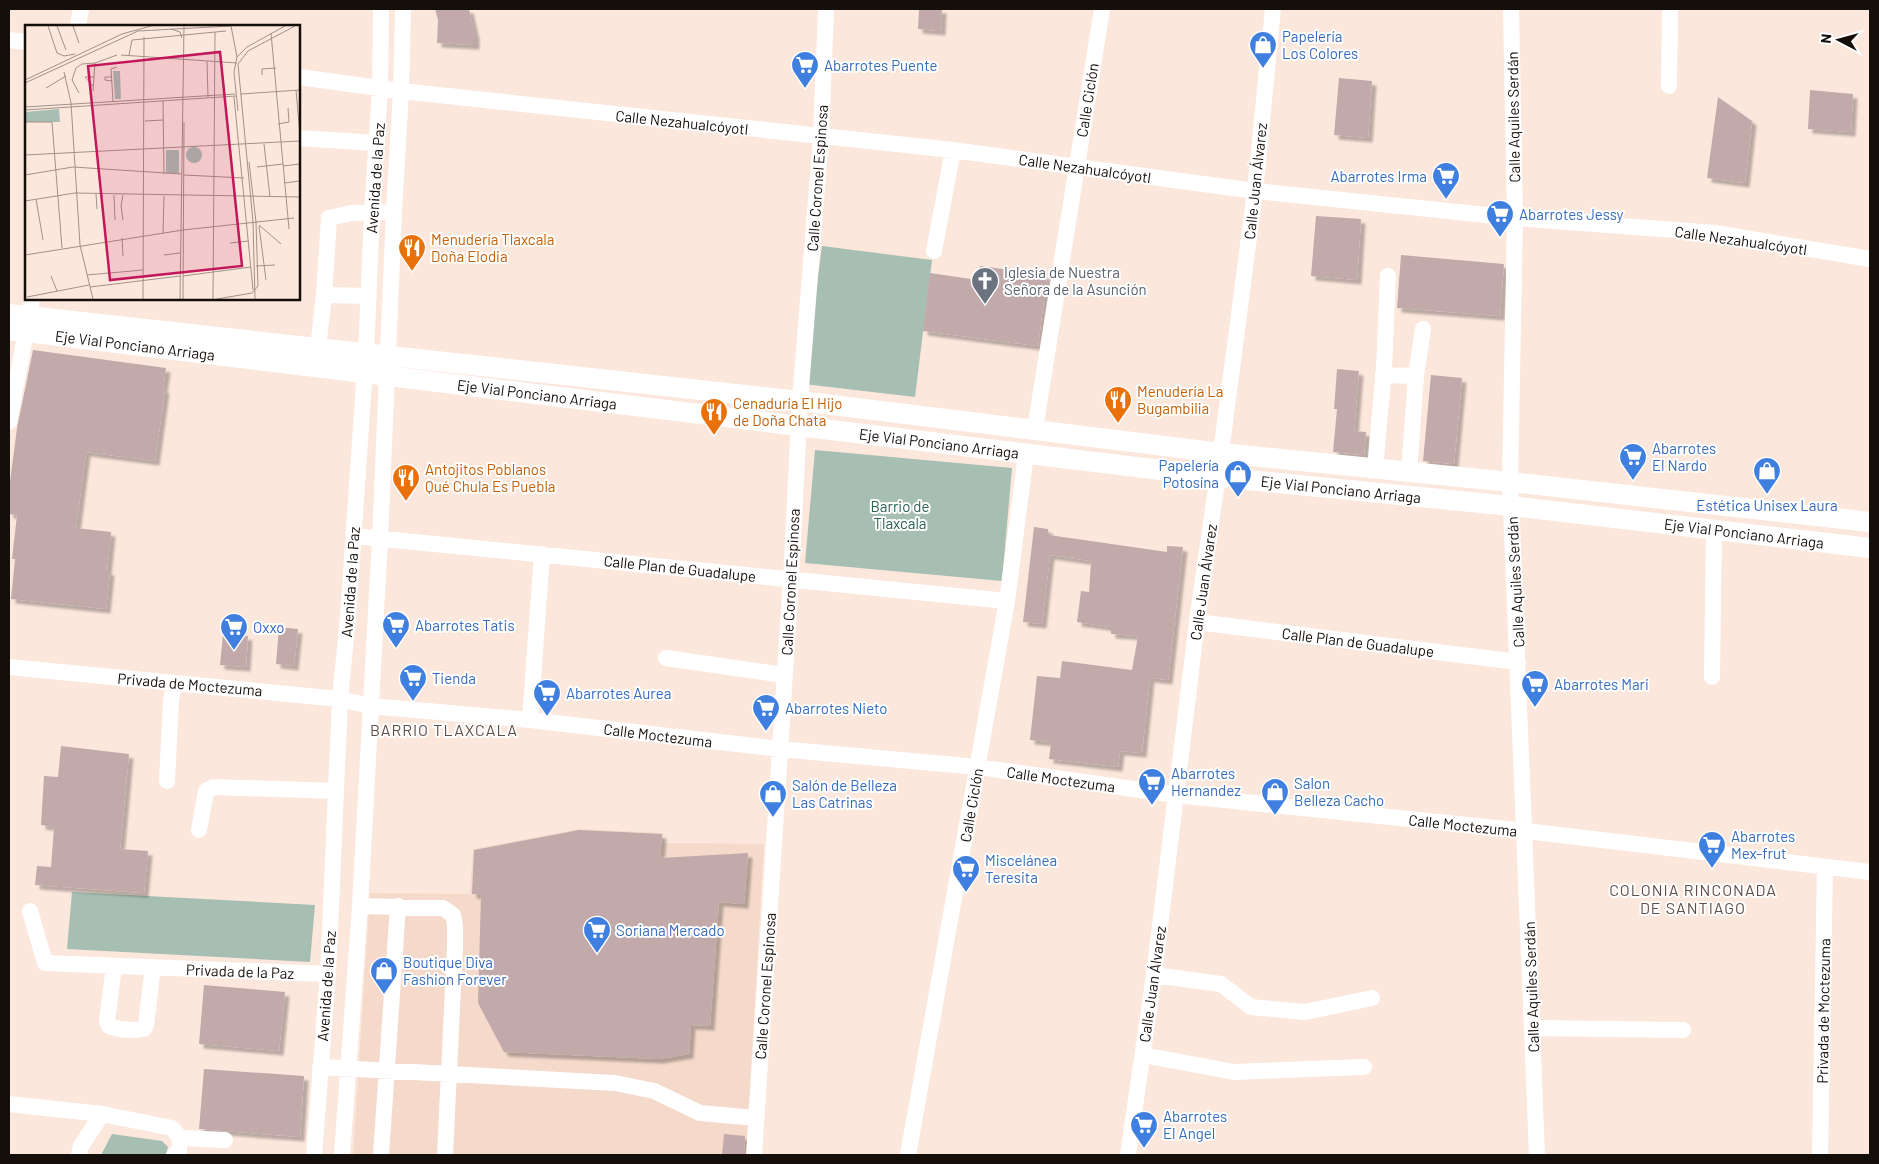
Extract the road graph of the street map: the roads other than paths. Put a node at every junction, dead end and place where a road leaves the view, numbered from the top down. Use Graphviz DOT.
graph roads {
  1 [pos="81,9"];
  2 [pos="381,9"];
  3 [pos="403,9"];
  4 [pos="826,9"];
  5 [pos="1102,9"];
  6 [pos="1273,9"];
  7 [pos="1511,9"];
  8 [pos="1670,9"];
  9 [pos="78,25"];
  10 [pos="9,40"];
  11 [pos="25,42"];
  12 [pos="300,77"];
  13 [pos="1669,86"];
  14 [pos="380,89"];
  15 [pos="402,91"];
  16 [pos="821,137"];
  17 [pos="300,138"];
  18 [pos="377,142"];
  19 [pos="953,150"];
  20 [pos="1077,166"];
  21 [pos="1255,190"];
  22 [pos="394,211"];
  23 [pos="372,213"];
  24 [pos="1515,218"];
  25 [pos="934,250"];
  26 [pos="1870,260"];
  27 [pos="1388,276"];
  28 [pos="324,295"];
  29 [pos="369,296"];
  30 [pos="9,314"];
  31 [pos="24,319"];
  32 [pos="1423,329"];
  33 [pos="318,348"];
  34 [pos="387,356"];
  35 [pos="366,363"];
  36 [pos="1383,375"];
  37 [pos="387,376"];
  38 [pos="1416,376"];
  39 [pos="800,400"];
  40 [pos="9,422"];
  41 [pos="798,426"];
  42 [pos="1035,429"];
  43 [pos="1222,453"];
  44 [pos="1026,454"];
  45 [pos="1375,469"];
  46 [pos="1409,472"];
  47 [pos="1218,477"];
  48 [pos="1510,482"];
  49 [pos="1511,506"];
  50 [pos="1870,522"];
  51 [pos="1714,529"];
  52 [pos="354,536"];
  53 [pos="380,538"];
  54 [pos="1870,548"];
  55 [pos="542,554"];
  56 [pos="792,578"];
  57 [pos="1007,601"];
  58 [pos="348,617"];
  59 [pos="376,618"];
  60 [pos="1197,622"];
  61 [pos="666,658"];
  62 [pos="1518,662"];
  63 [pos="9,667"];
  64 [pos="784,676"];
  65 [pos="1712,677"];
  66 [pos="174,683"];
  67 [pos="340,699"];
  68 [pos="370,706"];
  69 [pos="530,720"];
  70 [pos="780,749"];
  71 [pos="978,768"];
  72 [pos="167,781"];
  73 [pos="336,791"];
  74 [pos="1176,795"];
  75 [pos="199,830"];
  76 [pos="1526,831"];
  77 [pos="1825,866"];
  78 [pos="1870,872"];
  79 [pos="360,906"];
  80 [pos="398,906"];
  81 [pos="30,911"];
  82 [pos="114,966"];
  83 [pos="153,967"];
  84 [pos="328,974"];
  85 [pos="1154,975"];
  86 [pos="1372,998"];
  87 [pos="1532,1028"];
  88 [pos="1683,1030"];
  89 [pos="1143,1055"];
  90 [pos="320,1067"];
  91 [pos="1364,1067"];
  92 [pos="348,1069"];
  93 [pos="386,1071"];
  94 [pos="449,1074"];
  95 [pos="9,1104"];
  96 [pos="102,1114"];
  97 [pos="756,1118"];
  98 [pos="180,1138"];
  99 [pos="225,1140"];
  100 [pos="80,1155"];
  101 [pos="174,1155"];
  102 [pos="314,1155"];
  103 [pos="342,1155"];
  104 [pos="381,1155"];
  105 [pos="444,1155"];
  106 [pos="754,1155"];
  107 [pos="908,1155"];
  108 [pos="1128,1155"];
  109 [pos="1538,1155"];
  110 [pos="1820,1155"];
  1 -- 9 [label="street"];
  2 -- 14 [label="street, Avenida de la Paz"];
  3 -- 15 [label="street, Avenida de la Paz"];
  4 -- 16 [label="street, Calle Coronel Espinosa"];
  5 -- 20 [label="street, Calle Ciclón"];
  6 -- 21 [label="street, Calle Juan Álvarez"];
  7 -- 24 [label="street, Calle Aquiles Serdán"];
  8 -- 13 [label="street"];
  10 -- 11 [label="street"];
  12 -- 14 [label="street, Calle Nezahualcóyotl"];
  14 -- 15 [label="street, Calle Nezahualcóyotl"];
  14 -- 18 [label="street, Avenida de la Paz"];
  15 -- 16 [label="street, Calle Nezahualcóyotl"];
  15 -- 22 [label="street, Avenida de la Paz"];
  16 -- 19 [label="street, Calle Nezahualcóyotl"];
  16 -- 39 [label="street, Calle Coronel Espinosa"];
  17 -- 18 [label="street"];
  18 -- 23 [label="street, Avenida de la Paz"];
  19 -- 20 [label="street, Calle Nezahualcóyotl"];
  19 -- 25 [label="street"];
  20 -- 21 [label="street, Calle Nezahualcóyotl"];
  20 -- 42 [label="street, Calle Ciclón"];
  21 -- 24 [label="street, Calle Nezahualcóyotl"];
  21 -- 43 [label="street, Calle Juan Álvarez"];
  22 -- 23 [label="street"];
  22 -- 34 [label="street, Avenida de la Paz"];
  23 -- 28 [label="street"];
  23 -- 29 [label="street, Avenida de la Paz"];
  24 -- 26 [label="street, Calle Nezahualcóyotl"];
  24 -- 48 [label="street, Calle Aquiles Serdán"];
  27 -- 36 [label="street"];
  28 -- 29 [label="street"];
  28 -- 33 [label="street"];
  29 -- 35 [label="street, Avenida de la Paz"];
  30 -- 31 [label="main road, Eje Vial Ponciano Arriaga"];
  31 -- 33 [label="main road, Eje Vial Ponciano Arriaga"];
  31 -- 35 [label="main road, Eje Vial Ponciano Arriaga"];
  31 -- 40 [label="street"];
  32 -- 38 [label="street"];
  33 -- 35 [label="main road, Eje Vial Ponciano Arriaga"];
  34 -- 35 [label="main road, Eje Vial Ponciano Arriaga"];
  34 -- 37 [label="street, Avenida de la Paz"];
  34 -- 39 [label="main road, Eje Vial Ponciano Arriaga"];
  35 -- 37 [label="main road, Eje Vial Ponciano Arriaga"];
  35 -- 52 [label="street, Avenida de la Paz"];
  36 -- 38 [label="street"];
  36 -- 45 [label="street"];
  37 -- 41 [label="main road, Eje Vial Ponciano Arriaga"];
  37 -- 53 [label="street, Avenida de la Paz"];
  38 -- 46 [label="street"];
  39 -- 41 [label="street, Calle Coronel Espinosa"];
  39 -- 42 [label="main road, Eje Vial Ponciano Arriaga"];
  41 -- 44 [label="main road, Eje Vial Ponciano Arriaga"];
  41 -- 56 [label="street, Calle Coronel Espinosa"];
  42 -- 43 [label="main road, Eje Vial Ponciano Arriaga"];
  43 -- 45 [label="main road, Eje Vial Ponciano Arriaga"];
  43 -- 47 [label="street, Calle Juan Álvarez"];
  44 -- 47 [label="main road, Eje Vial Ponciano Arriaga"];
  44 -- 57 [label="street, Calle Ciclón"];
  45 -- 46 [label="main road, Eje Vial Ponciano Arriaga"];
  46 -- 48 [label="main road, Eje Vial Ponciano Arriaga"];
  47 -- 49 [label="main road, Eje Vial Ponciano Arriaga"];
  47 -- 60 [label="street, Calle Juan Álvarez"];
  48 -- 49 [label="street, Calle Aquiles Serdán"];
  48 -- 50 [label="main road, Eje Vial Ponciano Arriaga"];
  49 -- 51 [label="main road, Eje Vial Ponciano Arriaga"];
  49 -- 62 [label="street, Calle Aquiles Serdán"];
  51 -- 54 [label="main road, Eje Vial Ponciano Arriaga"];
  51 -- 65 [label="street"];
  52 -- 53 [label="street, Calle Plan de Guadalupe"];
  52 -- 58 [label="street, Avenida de la Paz"];
  53 -- 55 [label="street, Calle Plan de Guadalupe"];
  53 -- 59 [label="street, Avenida de la Paz"];
  55 -- 56 [label="street, Calle Plan de Guadalupe"];
  55 -- 69 [label="street"];
  56 -- 57 [label="street, Calle Plan de Guadalupe"];
  56 -- 64 [label="street, Calle Coronel Espinosa"];
  57 -- 71 [label="street, Calle Ciclón"];
  58 -- 59 [label="street"];
  58 -- 67 [label="street, Avenida de la Paz"];
  59 -- 68 [label="street, Avenida de la Paz"];
  60 -- 62 [label="street, Calle Plan de Guadalupe"];
  60 -- 74 [label="street, Calle Juan Álvarez"];
  61 -- 64 [label="street"];
  62 -- 76 [label="street, Calle Aquiles Serdán"];
  63 -- 66 [label="street, Privada de Moctezuma"];
  64 -- 70 [label="street, Calle Coronel Espinosa"];
  66 -- 67 [label="street, Privada de Moctezuma"];
  66 -- 72 [label="street"];
  67 -- 68 [label="street, Privada de Moctezuma"];
  67 -- 73 [label="street, Avenida de la Paz"];
  68 -- 69 [label="street, Calle Moctezuma"];
  68 -- 79 [label="street, Avenida de la Paz"];
  69 -- 70 [label="street, Calle Moctezuma"];
  70 -- 71 [label="street, Calle Moctezuma"];
  70 -- 97 [label="street, Calle Coronel Espinosa"];
  71 -- 74 [label="street, Calle Moctezuma"];
  71 -- 107 [label="street, Calle Ciclón"];
  73 -- 75 [label="street"];
  73 -- 84 [label="street, Avenida de la Paz"];
  74 -- 76 [label="street, Calle Moctezuma"];
  74 -- 85 [label="street, Calle Juan Álvarez"];
  76 -- 77 [label="street, Calle Moctezuma"];
  76 -- 87 [label="street, Calle Aquiles Serdán"];
  77 -- 78 [label="street, Calle Moctezuma"];
  77 -- 110 [label="street, Privada de Moctezuma"];
  79 -- 80 [label="street"];
  79 -- 92 [label="street, Avenida de la Paz"];
  80 -- 93 [label="street"];
  80 -- 94 [label="street"];
  81 -- 82 [label="street, Privada de la Paz"];
  82 -- 83 [label="street, Privada de la Paz"];
  82 -- 83 [label="street"];
  83 -- 84 [label="street, Privada de la Paz"];
  84 -- 90 [label="street, Avenida de la Paz"];
  85 -- 86 [label="street"];
  85 -- 89 [label="street, Calle Juan Álvarez"];
  87 -- 88 [label="street"];
  87 -- 109 [label="street, Calle Aquiles Serdán"];
  89 -- 91 [label="street"];
  89 -- 108 [label="street, Calle Juan Álvarez"];
  90 -- 92 [label="street"];
  90 -- 102 [label="street, Avenida de la Paz"];
  92 -- 93 [label="street"];
  92 -- 103 [label="street, Avenida de la Paz"];
  93 -- 94 [label="street"];
  93 -- 104 [label="street"];
  94 -- 97 [label="street"];
  94 -- 105 [label="street"];
  95 -- 96 [label="street"];
  96 -- 98 [label="street"];
  96 -- 100 [label="street"];
  97 -- 106 [label="street, Calle Coronel Espinosa"];
  98 -- 99 [label="street"];
  98 -- 101 [label="street"];
}
